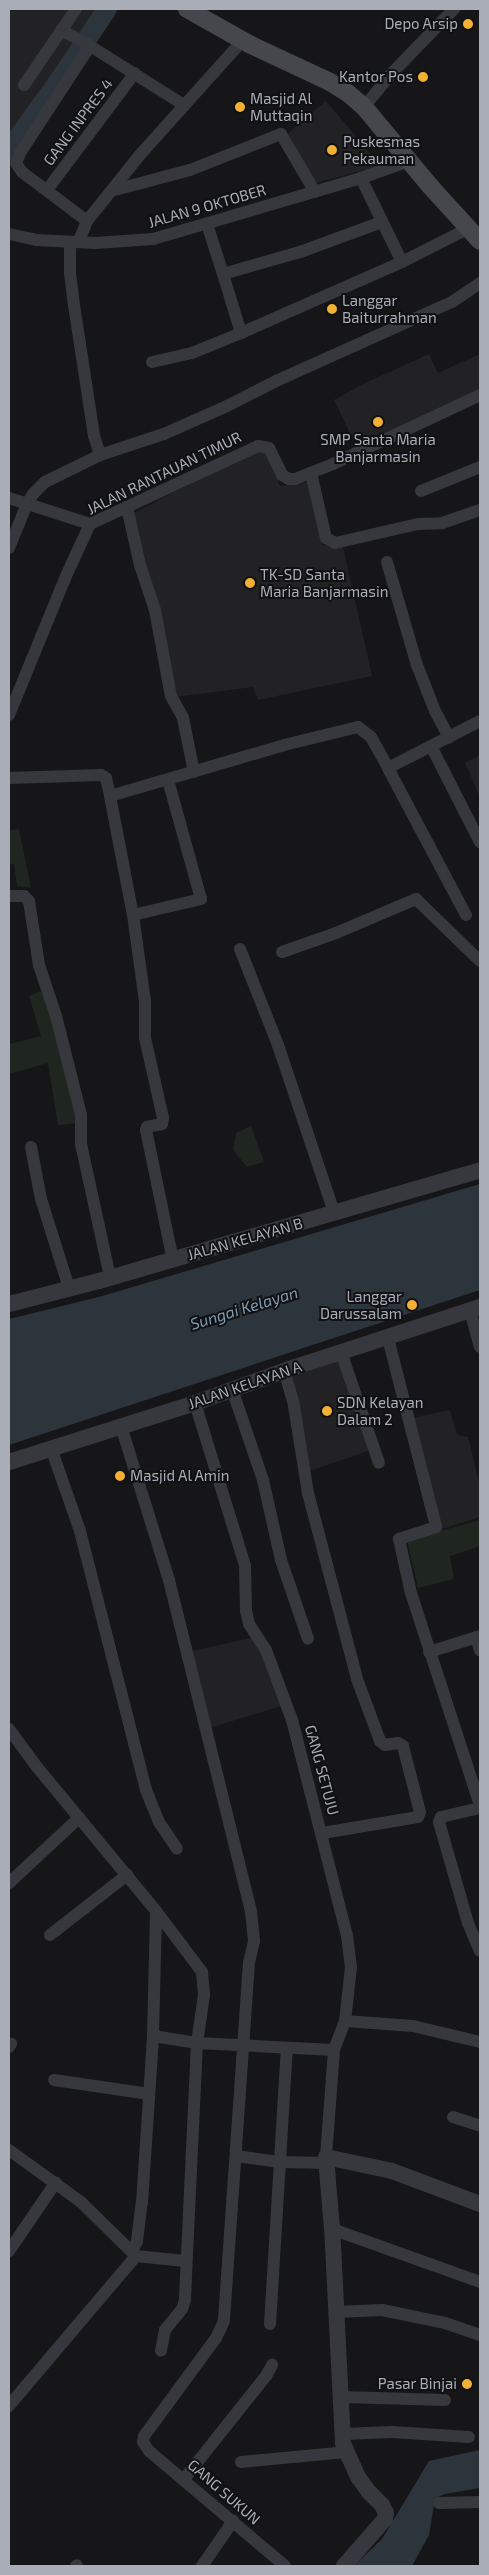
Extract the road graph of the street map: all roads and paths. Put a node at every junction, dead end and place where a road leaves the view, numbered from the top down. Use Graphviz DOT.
graph roads {
  1 [pos="76,9"];
  2 [pos="454,9"];
  3 [pos="193,10"];
  4 [pos="61,30"];
  5 [pos="243,40"];
  6 [pos="85,43"];
  7 [pos="135,73"];
  8 [pos="24,85"];
  9 [pos="184,105"];
  10 [pos="364,107"];
  11 [pos="409,161"];
  12 [pos="362,178"];
  13 [pos="47,190"];
  14 [pos="111,191"];
  15 [pos="315,192"];
  16 [pos="87,221"];
  17 [pos="382,222"];
  18 [pos="206,224"];
  19 [pos="9,234"];
  20 [pos="474,234"];
  21 [pos="74,241"];
  22 [pos="402,262"];
  23 [pos="223,274"];
  24 [pos="480,283"];
  25 [pos="241,334"];
  26 [pos="152,362"];
  27 [pos="480,395"];
  28 [pos="100,455"];
  29 [pos="480,467"];
  30 [pos="312,473"];
  31 [pos="421,491"];
  32 [pos="9,498"];
  33 [pos="27,504"];
  34 [pos="127,507"];
  35 [pos="480,510"];
  36 [pos="90,524"];
  37 [pos="9,548"];
  38 [pos="387,562"];
  39 [pos="9,715"];
  40 [pos="480,721"];
  41 [pos="449,736"];
  42 [pos="431,746"];
  43 [pos="388,768"];
  44 [pos="194,772"];
  45 [pos="9,778"];
  46 [pos="168,780"];
  47 [pos="110,796"];
  48 [pos="480,842"];
  49 [pos="9,896"];
  50 [pos="133,915"];
  51 [pos="466,916"];
  52 [pos="240,949"];
  53 [pos="282,952"];
  54 [pos="480,961"];
  55 [pos="31,1147"];
  56 [pos="480,1170"];
  57 [pos="334,1212"];
  58 [pos="173,1260"];
  59 [pos="110,1278"];
  60 [pos="69,1288"];
  61 [pos="9,1304"];
  62 [pos="475,1309"];
  63 [pos="388,1338"];
  64 [pos="480,1347"];
  65 [pos="341,1352"];
  66 [pos="284,1370"];
  67 [pos="232,1389"];
  68 [pos="195,1403"];
  69 [pos="121,1426"];
  70 [pos="51,1448"];
  71 [pos="9,1462"];
  72 [pos="379,1463"];
  73 [pos="308,1639"];
  74 [pos="479,1641"];
  75 [pos="429,1652"];
  76 [pos="9,1729"];
  77 [pos="480,1807"];
  78 [pos="79,1818"];
  79 [pos="322,1833"];
  80 [pos="177,1849"];
  81 [pos="126,1875"];
  82 [pos="9,1883"];
  83 [pos="156,1911"];
  84 [pos="50,1936"];
  85 [pos="480,1951"];
  86 [pos="345,2021"];
  87 [pos="153,2036"];
  88 [pos="480,2042"];
  89 [pos="197,2043"];
  90 [pos="244,2045"];
  91 [pos="287,2049"];
  92 [pos="334,2050"];
  93 [pos="54,2080"];
  94 [pos="149,2094"];
  95 [pos="453,2117"];
  96 [pos="480,2126"];
  97 [pos="9,2150"];
  98 [pos="236,2156"];
  99 [pos="326,2160"];
  100 [pos="280,2162"];
  101 [pos="56,2182"];
  102 [pos="480,2204"];
  103 [pos="332,2229"];
  104 [pos="9,2251"];
  105 [pos="134,2254"];
  106 [pos="185,2260"];
  107 [pos="480,2282"];
  108 [pos="336,2312"];
  109 [pos="270,2324"];
  110 [pos="480,2335"];
  111 [pos="161,2351"];
  112 [pos="272,2365"];
  113 [pos="342,2397"];
  114 [pos="445,2400"];
  115 [pos="9,2406"];
  116 [pos="343,2434"];
  117 [pos="469,2437"];
  118 [pos="346,2452"];
  119 [pos="241,2462"];
  120 [pos="184,2479"];
  121 [pos="480,2502"];
  122 [pos="439,2503"];
  123 [pos="233,2521"];
  124 [pos="202,2566"];
  125 [pos="285,2566"];
  126 [pos="344,2566"];
  1 -- 4 [label="street"];
  2 -- 10 [label="street"];
  3 -- 5 [label="main road"];
  4 -- 6 [label="street"];
  4 -- 8 [label="street"];
  5 -- 9 [label="street"];
  5 -- 10 [label="main road"];
  6 -- 7 [label="street"];
  6 -- 13 [label="street"];
  7 -- 9 [label="street"];
  7 -- 13 [label="street, GANG INPRES 4"];
  9 -- 14 [label="street"];
  10 -- 11 [label="main road"];
  11 -- 12 [label="street, JALAN 9 OKTOBER"];
  11 -- 20 [label="main road"];
  12 -- 15 [label="street, JALAN 9 OKTOBER"];
  12 -- 17 [label="street"];
  13 -- 16 [label="street"];
  14 -- 15 [label="street"];
  14 -- 16 [label="street"];
  15 -- 18 [label="street, JALAN 9 OKTOBER"];
  16 -- 21 [label="street"];
  17 -- 22 [label="street"];
  17 -- 23 [label="street"];
  18 -- 21 [label="street, JALAN 9 OKTOBER"];
  18 -- 23 [label="street"];
  19 -- 21 [label="street, JALAN 9 OKTOBER"];
  20 -- 22 [label="street"];
  21 -- 28 [label="street"];
  22 -- 25 [label="street"];
  23 -- 25 [label="street"];
  24 -- 28 [label="street"];
  25 -- 26 [label="street"];
  27 -- 30 [label="street, JALAN RANTAUAN TIMUR"];
  28 -- 33 [label="street"];
  29 -- 31 [label="street"];
  30 -- 34 [label="street, JALAN RANTAUAN TIMUR"];
  30 -- 35 [label="street"];
  32 -- 33 [label="street"];
  33 -- 36 [label="street"];
  33 -- 37 [label="street"];
  34 -- 36 [label="street, JALAN RANTAUAN TIMUR"];
  34 -- 44 [label="street"];
  36 -- 39 [label="street, JALAN RANTAUAN TIMUR"];
  38 -- 41 [label="street"];
  40 -- 41 [label="street"];
  41 -- 42 [label="street"];
  42 -- 43 [label="street"];
  42 -- 48 [label="street"];
  43 -- 44 [label="street"];
  43 -- 51 [label="street"];
  44 -- 46 [label="street"];
  45 -- 47 [label="street"];
  46 -- 47 [label="street"];
  46 -- 50 [label="street"];
  47 -- 50 [label="street"];
  49 -- 59 [label="street"];
  50 -- 58 [label="street"];
  52 -- 57 [label="street"];
  53 -- 54 [label="street"];
  55 -- 60 [label="street"];
  56 -- 57 [label="street, JALAN KELAYAN B"];
  57 -- 58 [label="street, JALAN KELAYAN B"];
  58 -- 59 [label="street, JALAN KELAYAN B"];
  59 -- 60 [label="street, JALAN KELAYAN B"];
  60 -- 61 [label="street, JALAN KELAYAN B"];
  62 -- 63 [label="street, JALAN KELAYAN A"];
  62 -- 64 [label="street"];
  63 -- 65 [label="street, JALAN KELAYAN A"];
  63 -- 75 [label="street"];
  65 -- 66 [label="street, JALAN KELAYAN A"];
  65 -- 72 [label="street"];
  66 -- 67 [label="street, JALAN KELAYAN A"];
  66 -- 79 [label="street"];
  67 -- 68 [label="street, JALAN KELAYAN A"];
  67 -- 73 [label="street"];
  68 -- 69 [label="street, JALAN KELAYAN A"];
  68 -- 79 [label="street, GANG SETUJU"];
  69 -- 70 [label="street, JALAN KELAYAN A"];
  69 -- 90 [label="street"];
  70 -- 71 [label="street, JALAN KELAYAN A"];
  70 -- 80 [label="street"];
  74 -- 75 [label="street"];
  75 -- 77 [label="street"];
  76 -- 78 [label="street"];
  77 -- 85 [label="street"];
  78 -- 81 [label="street"];
  78 -- 82 [label="street"];
  79 -- 86 [label="street, GANG SETUJU"];
  81 -- 83 [label="street"];
  81 -- 84 [label="street"];
  83 -- 87 [label="street"];
  83 -- 89 [label="street"];
  86 -- 88 [label="street"];
  86 -- 92 [label="street, GANG SETUJU"];
  87 -- 89 [label="street"];
  87 -- 94 [label="street"];
  89 -- 90 [label="street"];
  89 -- 106 [label="street"];
  90 -- 91 [label="street"];
  90 -- 98 [label="street"];
  91 -- 92 [label="street"];
  91 -- 100 [label="street"];
  92 -- 99 [label="street, GANG SETUJU"];
  93 -- 94 [label="street"];
  94 -- 105 [label="street"];
  95 -- 96 [label="street"];
  97 -- 101 [label="street"];
  98 -- 100 [label="street"];
  98 -- 120 [label="street, GANG SUKUN"];
  99 -- 100 [label="street"];
  99 -- 102 [label="street"];
  99 -- 103 [label="street"];
  100 -- 109 [label="street"];
  101 -- 104 [label="street"];
  101 -- 105 [label="street"];
  103 -- 107 [label="street"];
  103 -- 108 [label="street"];
  105 -- 106 [label="street"];
  105 -- 115 [label="street"];
  106 -- 111 [label="street"];
  108 -- 110 [label="street"];
  108 -- 113 [label="street"];
  112 -- 120 [label="street"];
  113 -- 114 [label="street"];
  113 -- 116 [label="street"];
  116 -- 117 [label="street"];
  116 -- 118 [label="street"];
  118 -- 119 [label="street"];
  118 -- 126 [label="street"];
  120 -- 123 [label="street, GANG SUKUN"];
  121 -- 122 [label="street"];
  123 -- 124 [label="street"];
  123 -- 125 [label="street, GANG SUKUN"];
}
